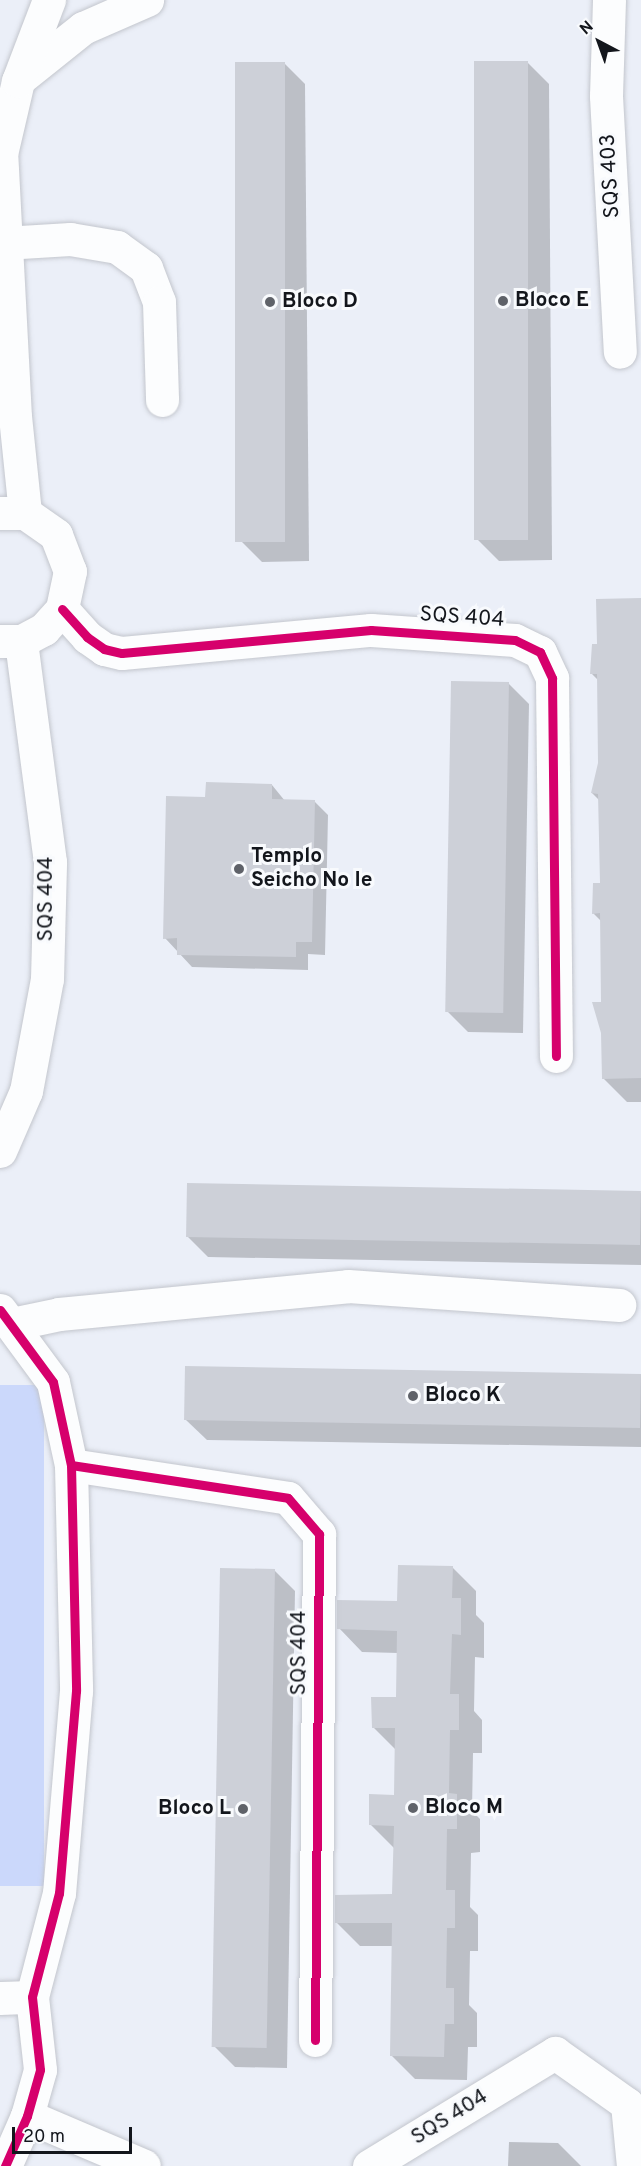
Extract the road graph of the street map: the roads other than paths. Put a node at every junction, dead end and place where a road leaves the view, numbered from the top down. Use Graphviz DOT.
graph roads {
  1 [pos="50,0"];
  2 [pos="147,0"];
  3 [pos="609,0"];
  4 [pos="9,79"];
  5 [pos="4,243"];
  6 [pos="620,352"];
  7 [pos="162,400"];
  8 [pos="12,513"];
  9 [pos="62,609"];
  10 [pos="11,641"];
  11 [pos="556,1056"];
  12 [pos="0,1151"];
  13 [pos="619,1305"];
  14 [pos="6,1317"];
  15 [pos="71,1465"];
  16 [pos="32,1997"];
  17 [pos="0,1998"];
  18 [pos="315,2040"];
  19 [pos="27,2116"];
  20 [pos="5,2166"];
  21 [pos="144,2166"];
  22 [pos="369,2166"];
  23 [pos="633,2166"];
  1 -- 4 [label="street"];
  2 -- 4 [label="street"];
  3 -- 6 [label="street, SQS 403"];
  4 -- 5 [label="street"];
  5 -- 7 [label="street"];
  5 -- 8 [label="street"];
  8 -- 9 [label="street"];
  9 -- 10 [label="street"];
  9 -- 11 [label="street, SQS 404"];
  10 -- 12 [label="street, SQS 404"];
  13 -- 14 [label="street"];
  14 -- 15 [label="street"];
  15 -- 16 [label="street"];
  15 -- 18 [label="street, SQS 404"];
  16 -- 17 [label="street"];
  16 -- 19 [label="street"];
  19 -- 20 [label="street"];
  19 -- 21 [label="street"];
  22 -- 23 [label="street, SQS 404"];
}
